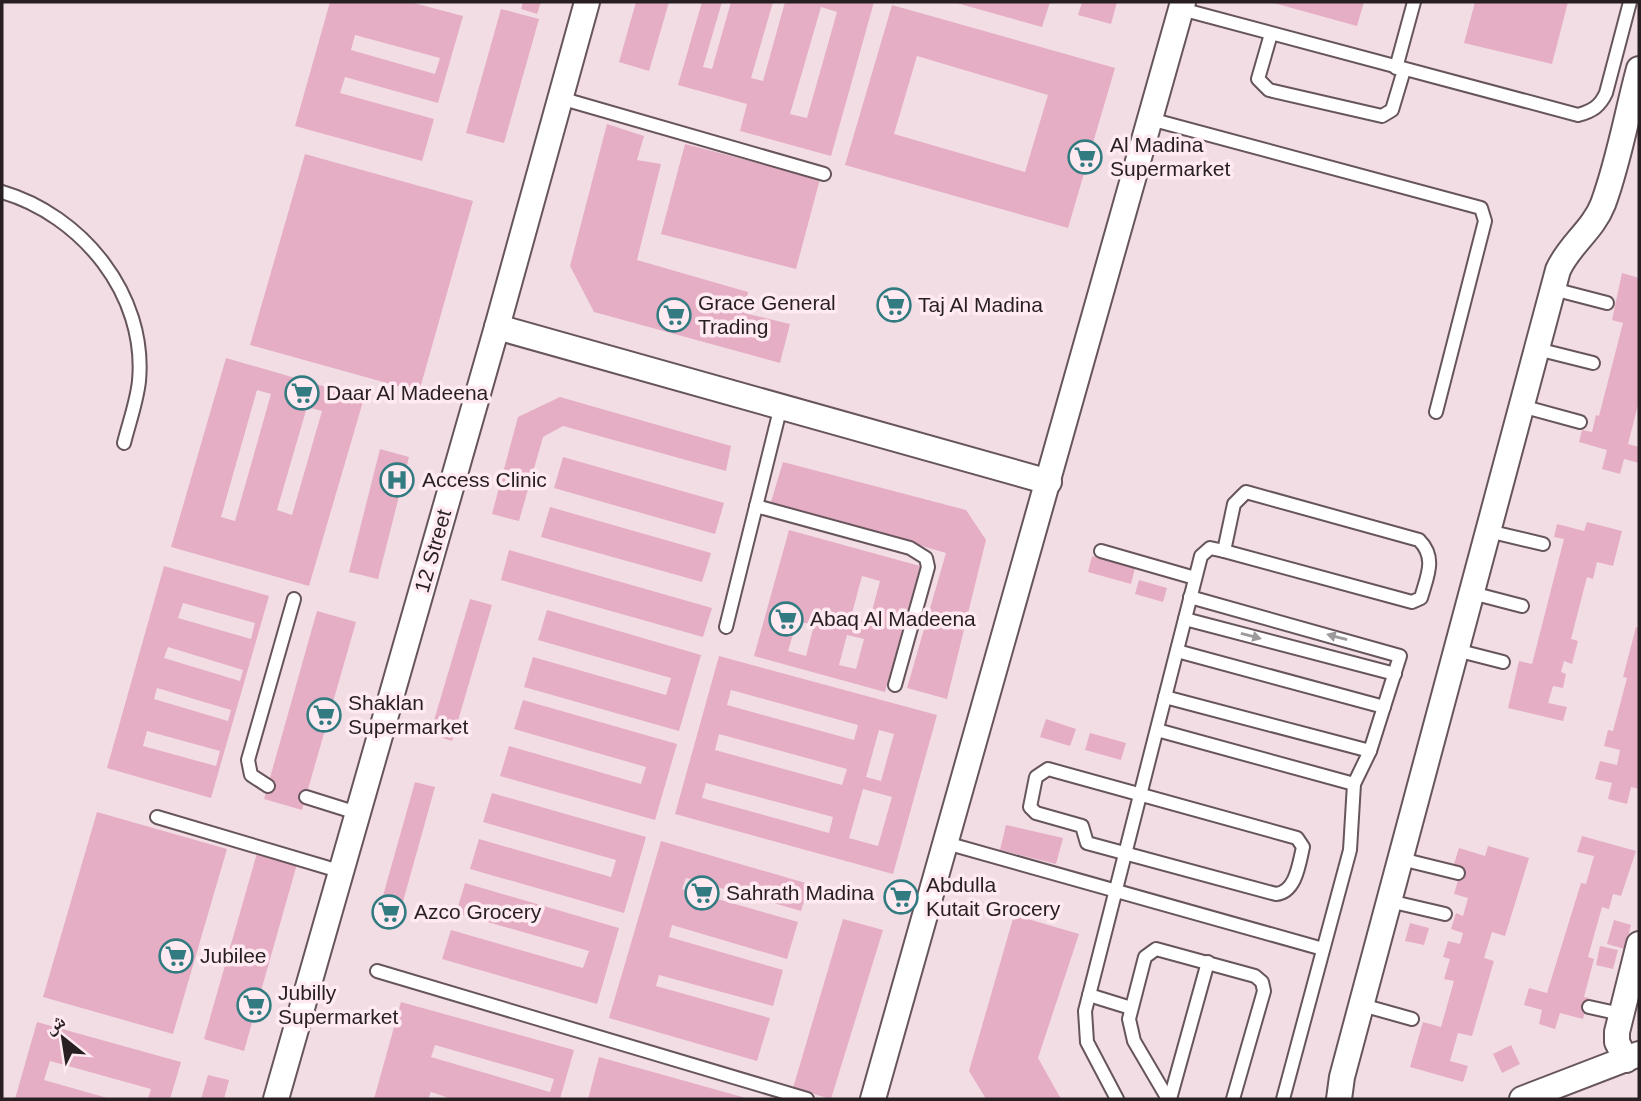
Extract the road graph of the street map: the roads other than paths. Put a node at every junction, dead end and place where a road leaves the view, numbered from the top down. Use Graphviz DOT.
graph roads {
  1 [pos="587,2"];
  2 [pos="1414,2"];
  3 [pos="1630,2"];
  4 [pos="1182,5"];
  5 [pos="1271,34"];
  6 [pos="1400,69"];
  7 [pos="1639,69"];
  8 [pos="560,98"];
  9 [pos="1150,119"];
  10 [pos="824,174"];
  11 [pos="2,192"];
  12 [pos="1553,289"];
  13 [pos="1607,303"];
  14 [pos="497,327"];
  15 [pos="1537,349"];
  16 [pos="1593,363"];
  17 [pos="781,406"];
  18 [pos="1521,406"];
  19 [pos="1436,412"];
  20 [pos="1580,422"];
  21 [pos="124,443"];
  22 [pos="1048,482"];
  23 [pos="757,506"];
  24 [pos="1488,531"];
  25 [pos="1543,544"];
  26 [pos="1101,551"];
  27 [pos="1224,551"];
  28 [pos="1195,578"];
  29 [pos="1472,593"];
  30 [pos="1190,597"];
  31 [pos="293,599"];
  32 [pos="1522,606"];
  33 [pos="1185,619"];
  34 [pos="726,627"];
  35 [pos="1456,650"];
  36 [pos="1177,651"];
  37 [pos="1503,662"];
  38 [pos="1395,674"];
  39 [pos="895,685"];
  40 [pos="1165,697"];
  41 [pos="1384,707"];
  42 [pos="1157,730"];
  43 [pos="1370,751"];
  44 [pos="1354,784"];
  45 [pos="268,786"];
  46 [pos="1141,796"];
  47 [pos="306,797"];
  48 [pos="357,813"];
  49 [pos="157,817"];
  50 [pos="946,843"];
  51 [pos="1126,854"];
  52 [pos="1401,859"];
  53 [pos="339,870"];
  54 [pos="1458,873"];
  55 [pos="1117,891"];
  56 [pos="1389,901"];
  57 [pos="1445,914"];
  58 [pos="1639,944"];
  59 [pos="1324,949"];
  60 [pos="1208,962"];
  61 [pos="377,971"];
  62 [pos="1089,995"];
  63 [pos="1362,1005"];
  64 [pos="1589,1007"];
  65 [pos="1131,1008"];
  66 [pos="1621,1014"];
  67 [pos="1412,1019"];
  68 [pos="1633,1057"];
  69 [pos="276,1099"];
  70 [pos="807,1099"];
  71 [pos="873,1099"];
  72 [pos="1117,1099"];
  73 [pos="1169,1099"];
  74 [pos="1233,1099"];
  75 [pos="1283,1099"];
  76 [pos="1339,1099"];
  77 [pos="1522,1099"];
  1 -- 8 [label="street, 12 Street"];
  2 -- 6 [label="lane"];
  3 -- 6 [label="lane"];
  4 -- 5 [label="lane"];
  4 -- 9 [label="street"];
  5 -- 6 [label="lane"];
  5 -- 6 [label="lane"];
  7 -- 12 [label="street"];
  8 -- 10 [label="lane"];
  8 -- 14 [label="street, 12 Street"];
  9 -- 19 [label="lane"];
  9 -- 22 [label="street"];
  11 -- 21 [label="lane"];
  12 -- 13 [label="lane"];
  12 -- 15 [label="street"];
  14 -- 17 [label="street"];
  14 -- 48 [label="street, 12 Street"];
  15 -- 16 [label="lane"];
  15 -- 18 [label="street"];
  17 -- 22 [label="street"];
  17 -- 23 [label="lane"];
  18 -- 20 [label="lane"];
  18 -- 24 [label="street"];
  22 -- 50 [label="street"];
  23 -- 34 [label="lane"];
  23 -- 39 [label="lane"];
  24 -- 25 [label="lane"];
  24 -- 29 [label="street"];
  26 -- 28 [label="lane"];
  27 -- 27 [label="lane"];
  27 -- 28 [label="lane"];
  28 -- 30 [label="lane"];
  29 -- 32 [label="lane"];
  29 -- 35 [label="street"];
  30 -- 33 [label="lane"];
  38 -- 30 [label="lane, one-way"];
  31 -- 45 [label="lane"];
  33 -- 36 [label="lane"];
  33 -- 38 [label="lane, one-way"];
  35 -- 37 [label="lane"];
  35 -- 52 [label="street"];
  36 -- 40 [label="lane"];
  36 -- 41 [label="lane"];
  38 -- 41 [label="lane"];
  40 -- 42 [label="lane"];
  40 -- 43 [label="lane"];
  41 -- 43 [label="lane"];
  42 -- 44 [label="lane"];
  42 -- 46 [label="lane"];
  43 -- 44 [label="lane"];
  44 -- 59 [label="lane"];
  46 -- 51 [label="lane"];
  46 -- 51 [label="lane"];
  46 -- 51 [label="lane"];
  47 -- 48 [label="lane"];
  48 -- 53 [label="street, 12 Street"];
  49 -- 53 [label="lane"];
  50 -- 55 [label="lane"];
  50 -- 71 [label="street"];
  51 -- 55 [label="lane"];
  52 -- 54 [label="lane"];
  52 -- 56 [label="street"];
  53 -- 69 [label="street, 12 Street"];
  55 -- 59 [label="lane"];
  55 -- 62 [label="lane"];
  56 -- 57 [label="lane"];
  56 -- 63 [label="street"];
  58 -- 66 [label="street"];
  59 -- 75 [label="lane"];
  60 -- 65 [label="lane"];
  60 -- 73 [label="lane"];
  60 -- 74 [label="lane"];
  61 -- 70 [label="lane"];
  62 -- 65 [label="lane"];
  62 -- 72 [label="lane"];
  63 -- 67 [label="lane"];
  63 -- 76 [label="street"];
  64 -- 66 [label="lane"];
  65 -- 73 [label="lane"];
  66 -- 68 [label="street"];
  68 -- 77 [label="street"];
}
